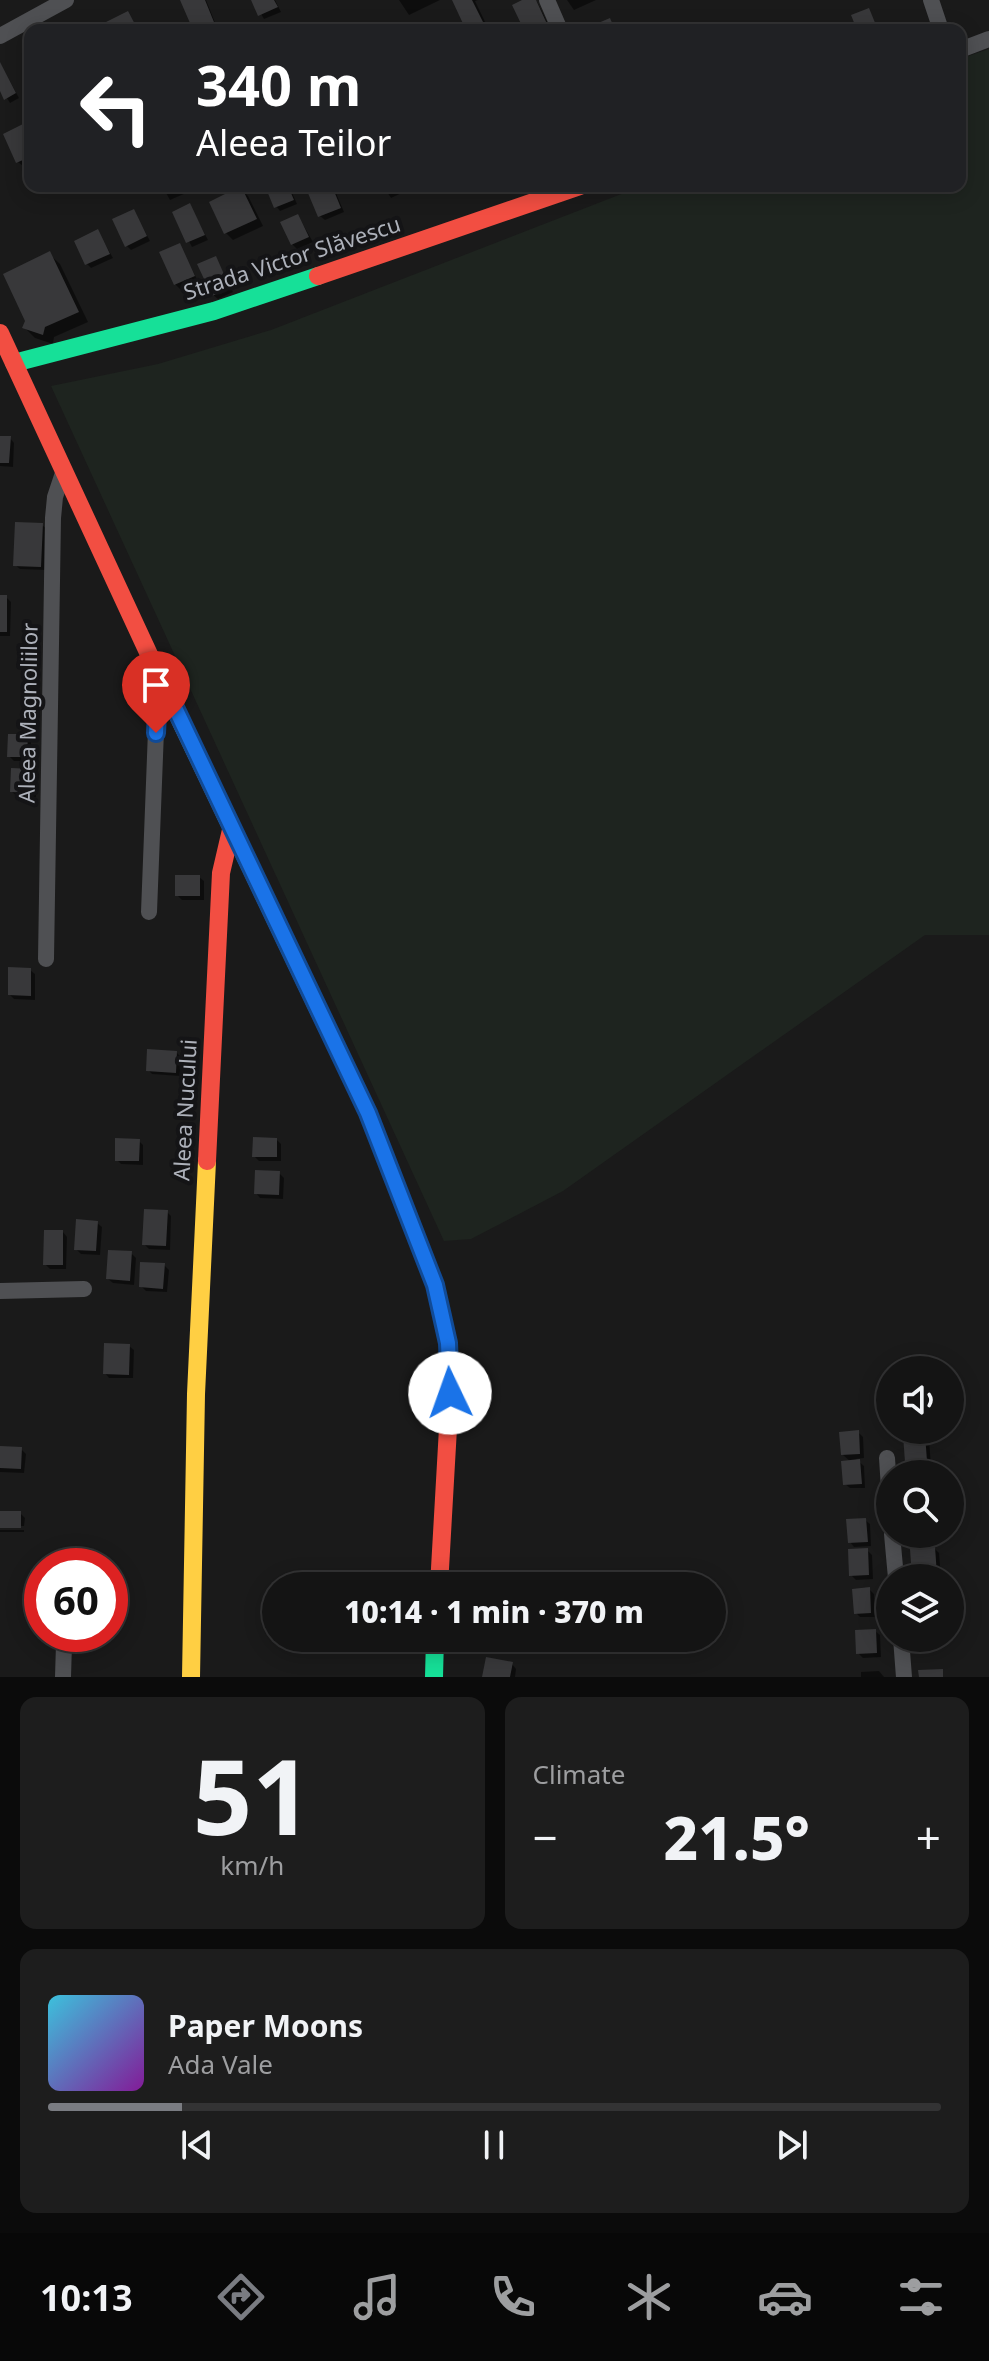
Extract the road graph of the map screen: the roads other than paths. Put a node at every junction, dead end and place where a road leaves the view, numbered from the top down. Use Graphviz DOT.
graph roads {
  1 [pos="66,0"];
  2 [pos="547,0"];
  3 [pos="931,0"];
  4 [pos="557,24"];
  5 [pos="939,24"];
  6 [pos="0,36"];
  7 [pos="989,39"];
  8 [pos="966,48"];
  9 [pos="562,192"];
  10 [pos="0,333"];
  11 [pos="14,363"];
  12 [pos="64,470"];
  13 [pos="159,674"];
  14 [pos="231,830"];
  15 [pos="149,912"];
  16 [pos="46,959"];
  17 [pos="84,1289"];
  18 [pos="0,1291"];
  19 [pos="440,1572"];
  20 [pos="64,1652"];
  21 [pos="435,1652"];
  22 [pos="902,1652"];
  23 [pos="63,1677"];
  24 [pos="191,1677"];
  25 [pos="434,1677"];
  26 [pos="904,1677"];
  1 -- 6 [label="street"];
  2 -- 4 [label="street"];
  3 -- 5 [label="street"];
  7 -- 8 [label="street"];
  9 -- 11 [label="street, Strada Victor Slăvescu"];
  10 -- 11 [label="street"];
  11 -- 12 [label="street"];
  12 -- 13 [label="street"];
  12 -- 16 [label="street, Aleea Magnoliilor"];
  13 -- 14 [label="street"];
  13 -- 15 [label="street"];
  14 -- 19 [label="street"];
  14 -- 24 [label="street, Aleea Nucului"];
  17 -- 18 [label="street"];
  20 -- 23 [label="street"];
  21 -- 25 [label="street"];
  22 -- 26 [label="street"];
}
